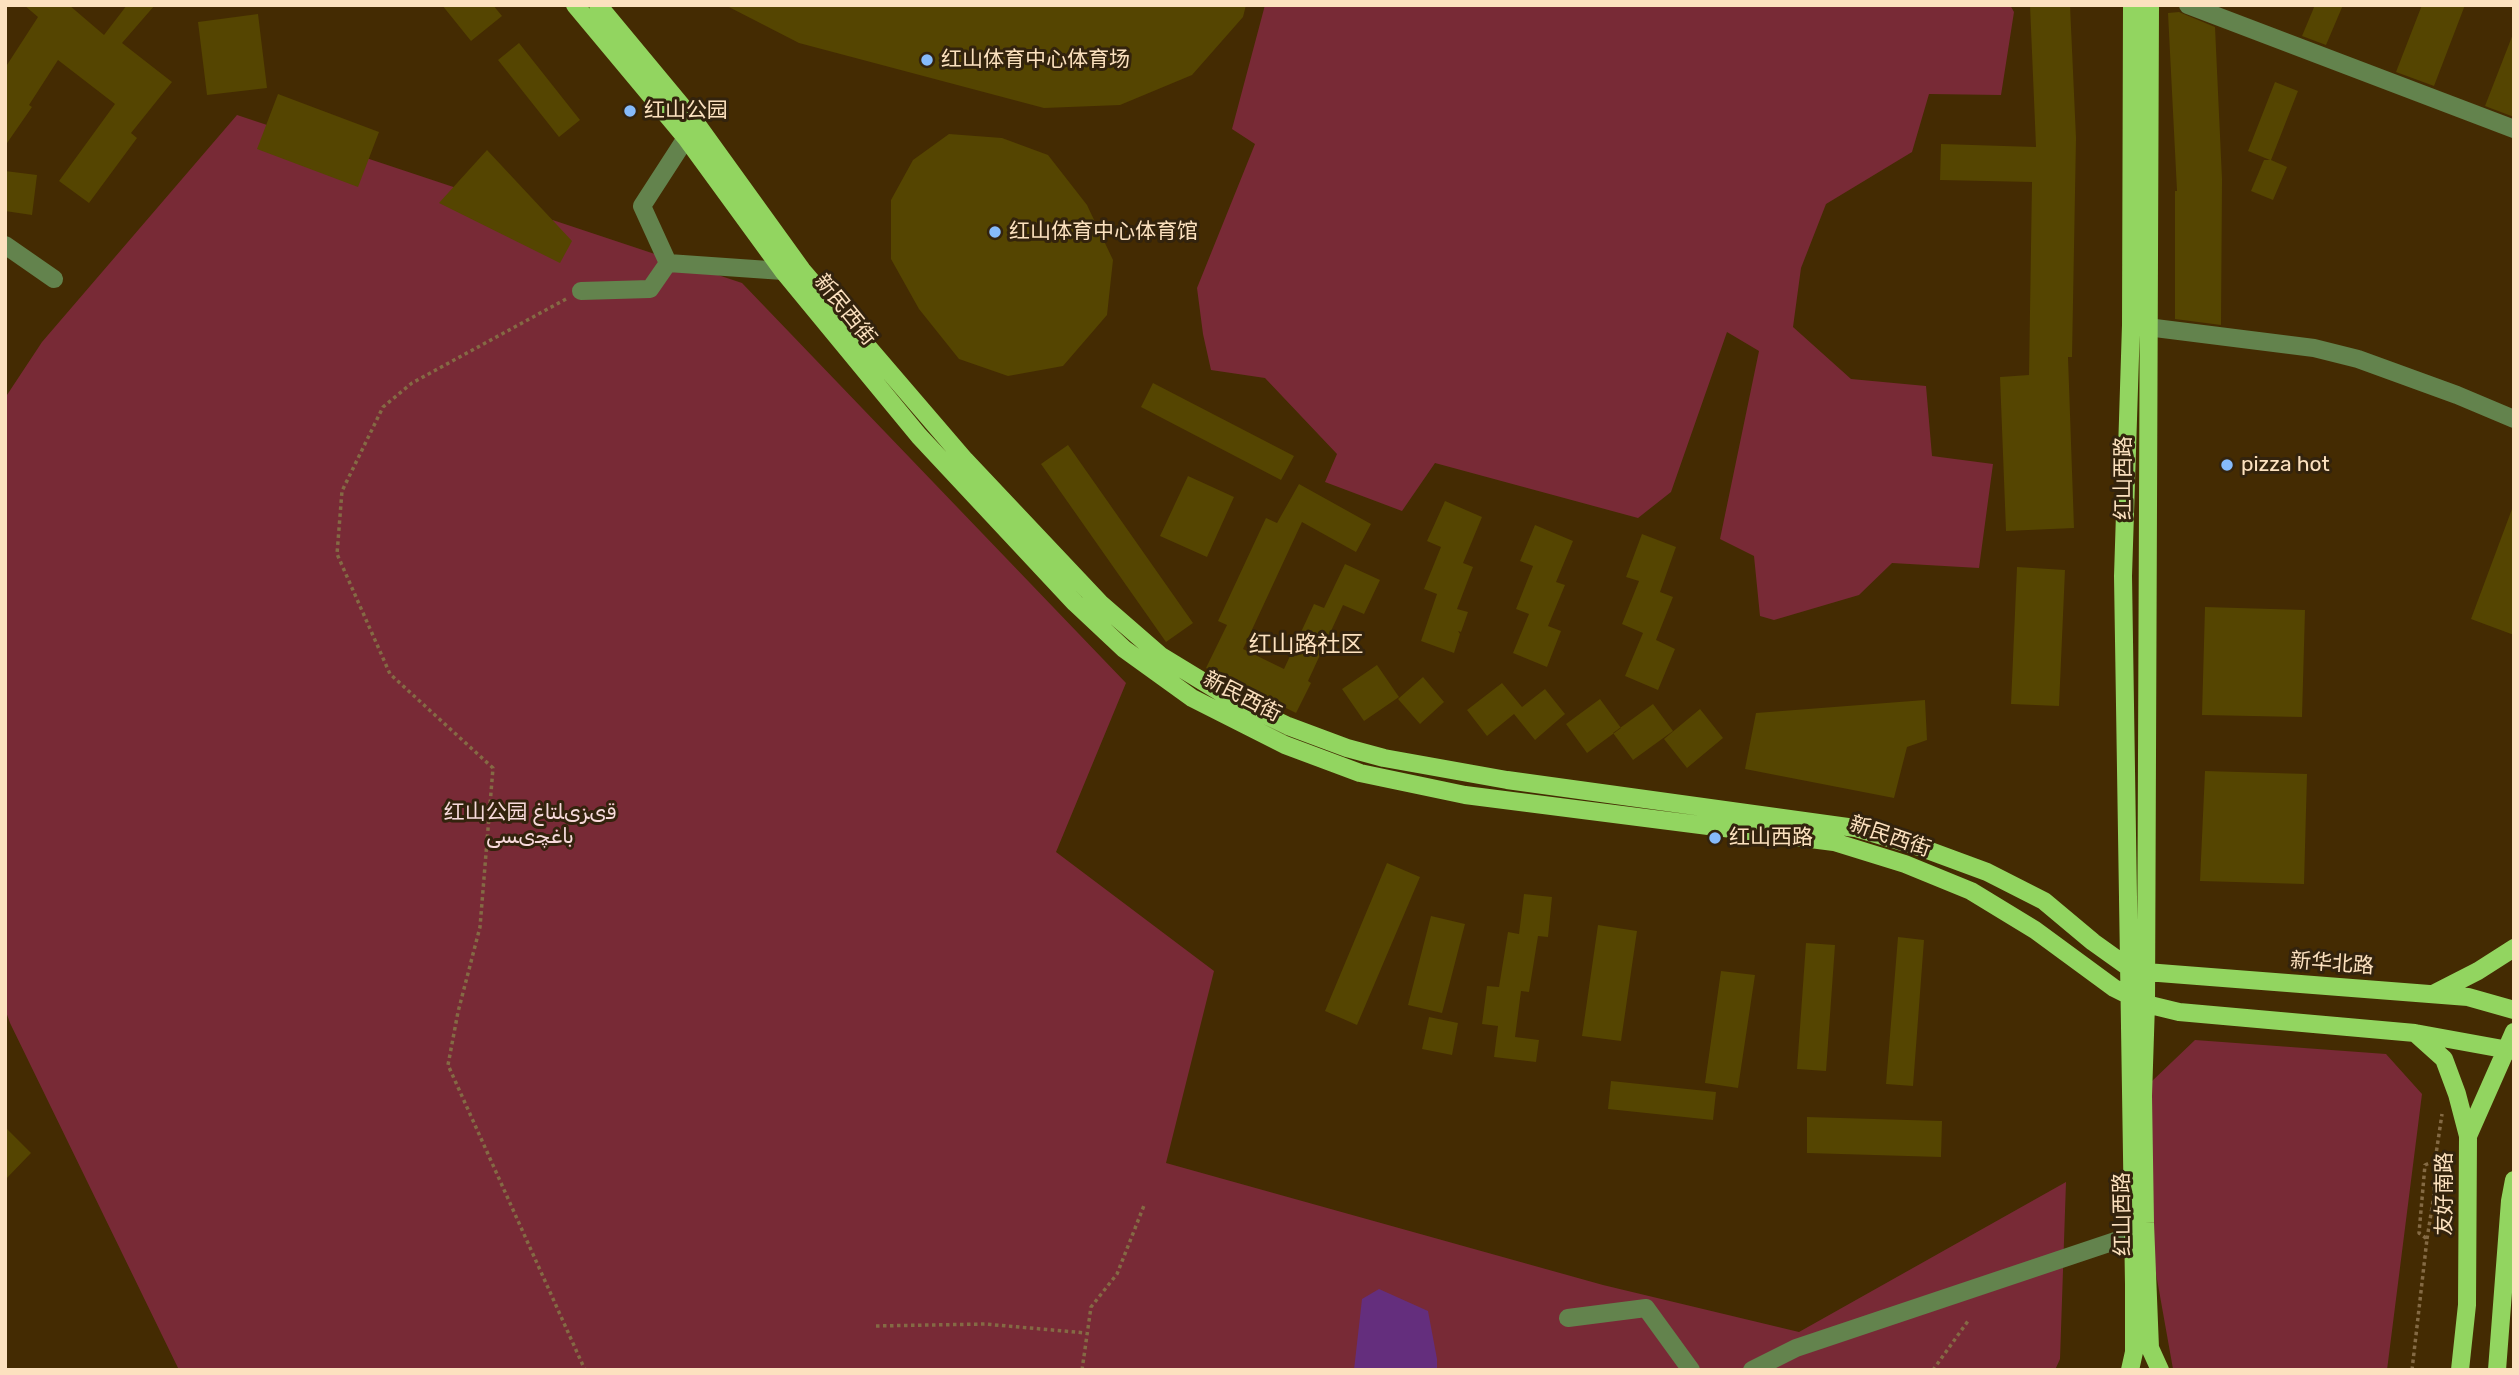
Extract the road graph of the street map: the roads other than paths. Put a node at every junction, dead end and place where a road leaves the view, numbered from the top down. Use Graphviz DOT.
graph roads {
  1 [pos="575,5"];
  2 [pos="598,5"];
  3 [pos="2132,5"];
  4 [pos="2150,5"];
  5 [pos="2188,5"];
  6 [pos="2514,129"];
  7 [pos="686,138"];
  8 [pos="5,245"];
  9 [pos="668,263"];
  10 [pos="783,271"];
  11 [pos="54,279"];
  12 [pos="581,291"];
  13 [pos="2147,327"];
  14 [pos="2514,419"];
  15 [pos="2514,948"];
  16 [pos="2128,967"];
  17 [pos="2146,972"];
  18 [pos="2433,995"];
  19 [pos="2129,997"];
  20 [pos="2146,1004"];
  21 [pos="2514,1010"];
  22 [pos="2514,1032"];
  23 [pos="2415,1033"];
  24 [pos="2509,1051"];
  25 [pos="2468,1136"];
  26 [pos="2514,1180"];
  27 [pos="2512,1199"];
  28 [pos="2133,1235"];
  29 [pos="1568,1318"];
  30 [pos="1691,1370"];
  31 [pos="1752,1370"];
  32 [pos="2130,1370"];
  33 [pos="2160,1370"];
  34 [pos="2460,1370"];
  35 [pos="2497,1370"];
  1 -- 7 [label="main road, 新民西街"];
  2 -- 16 [label="main road, 新民西街"];
  3 -- 16 [label="main road, 红山西路"];
  4 -- 13 [label="main road, 红山西路"];
  5 -- 6 [label="street"];
  7 -- 9 [label="street"];
  7 -- 10 [label="main road, 新民西街"];
  8 -- 11 [label="street"];
  9 -- 10 [label="street"];
  9 -- 12 [label="street"];
  10 -- 19 [label="main road, 新民西街"];
  13 -- 14 [label="street"];
  13 -- 17 [label="main road, 红山西路"];
  15 -- 18 [label="main road"];
  16 -- 17 [label="main road, 新民西街"];
  16 -- 19 [label="main road, 红山西路"];
  17 -- 18 [label="main road, 新华北路"];
  17 -- 20 [label="main road, 红山西路"];
  18 -- 21 [label="main road, 新华北路"];
  19 -- 20 [label="main road, 新民西街"];
  19 -- 28 [label="main road, 红山西路"];
  20 -- 23 [label="main road"];
  20 -- 33 [label="main road, 红山西路"];
  22 -- 24 [label="main road, 友好南路"];
  23 -- 24 [label="main road"];
  23 -- 25 [label="main road"];
  24 -- 25 [label="main road, 友好南路"];
  25 -- 34 [label="main road, 友好南路"];
  26 -- 27 [label="main road"];
  27 -- 35 [label="main road"];
  28 -- 31 [label="street"];
  28 -- 32 [label="main road, 红山西路"];
  29 -- 30 [label="street"];
}
